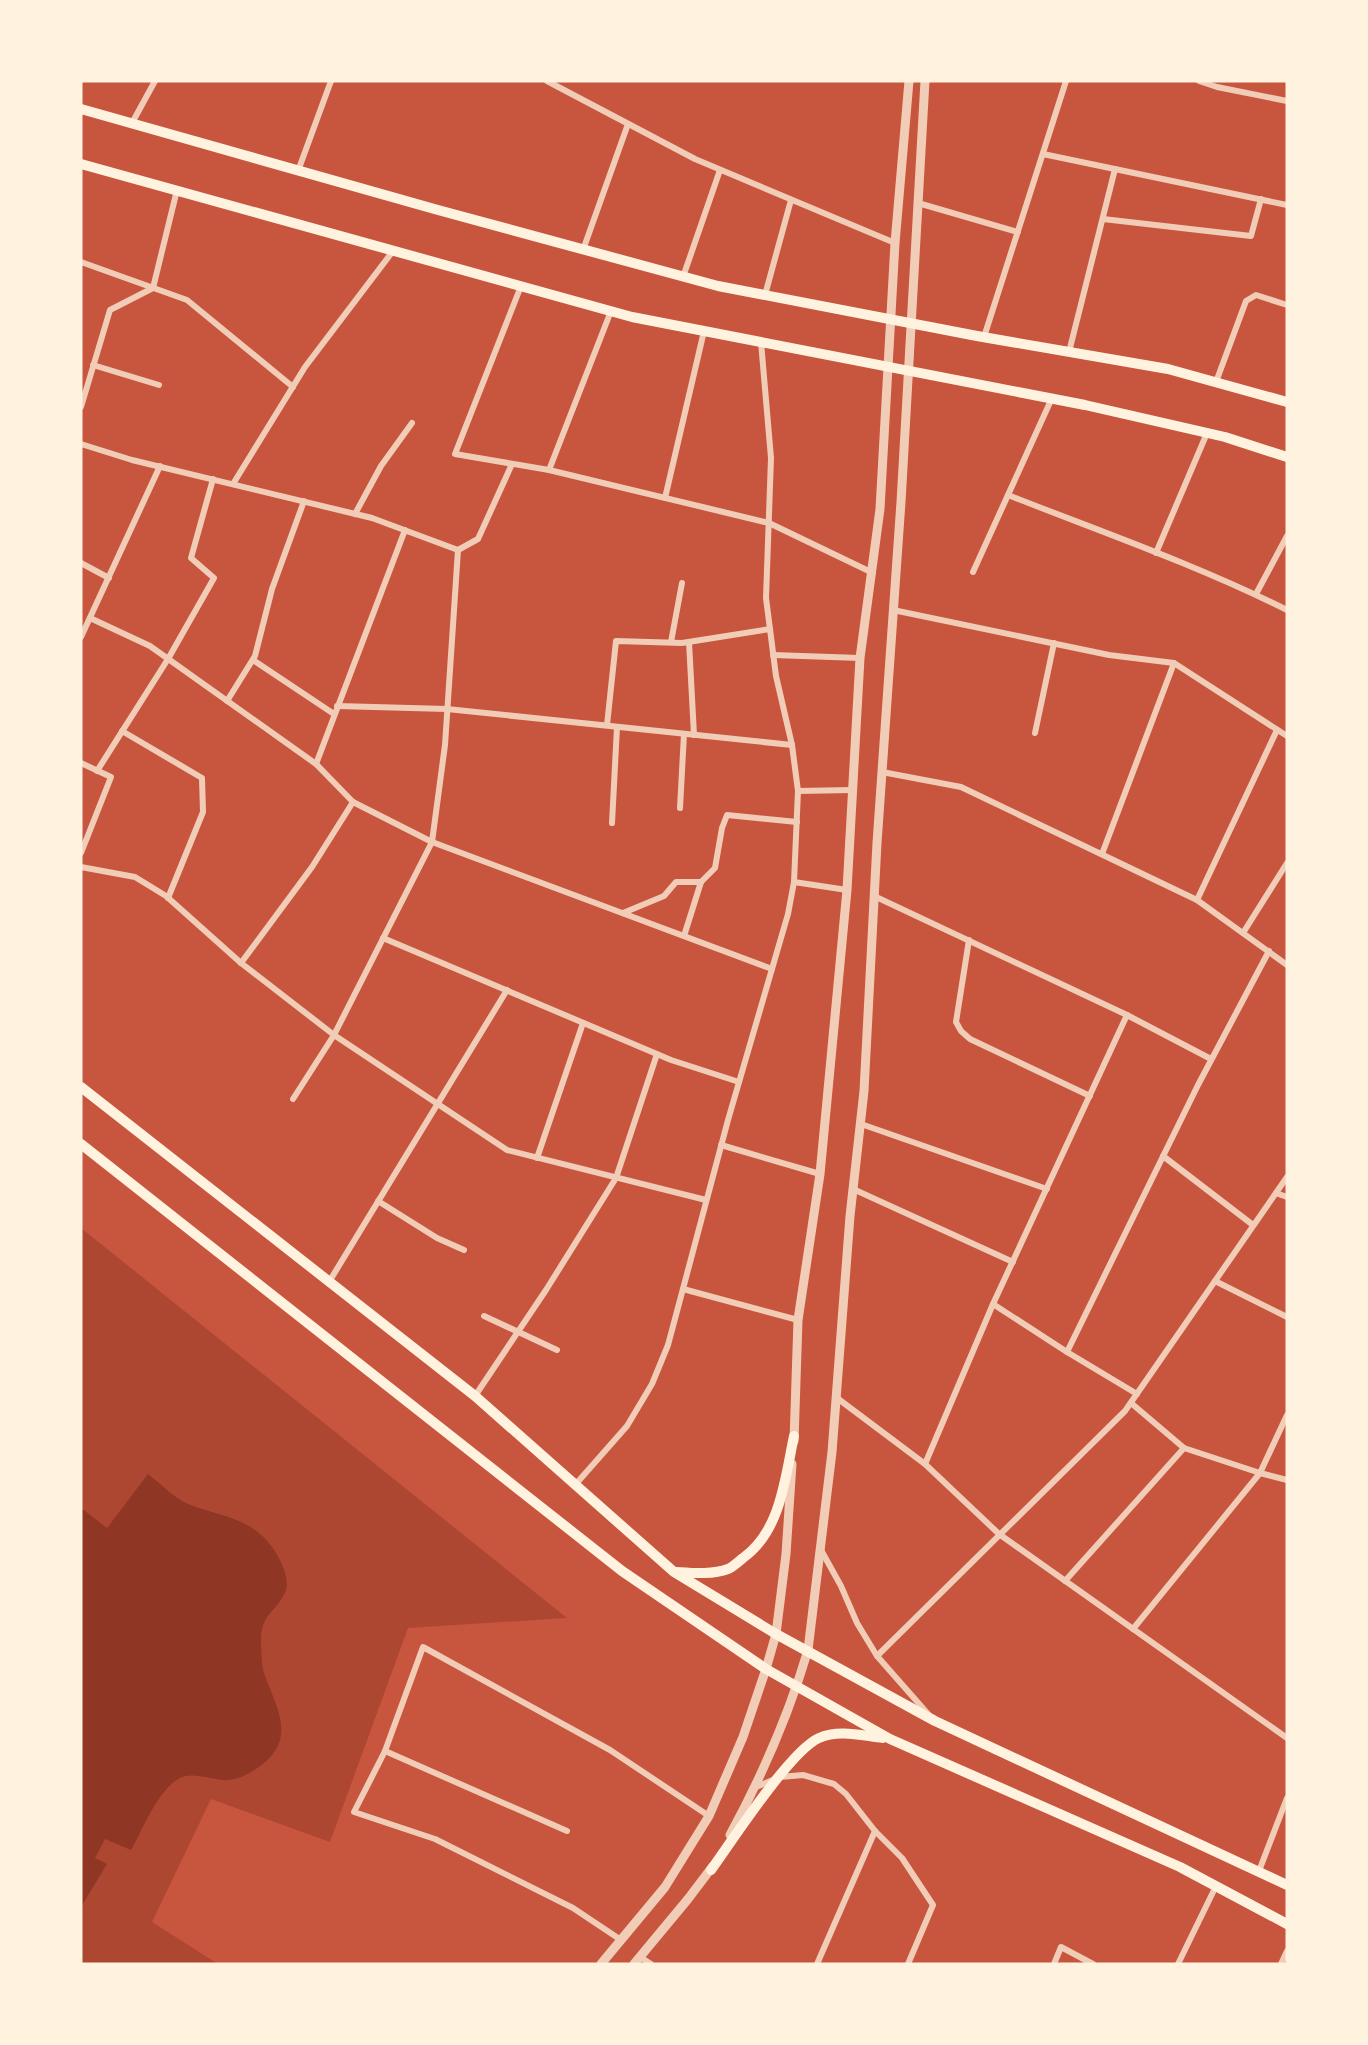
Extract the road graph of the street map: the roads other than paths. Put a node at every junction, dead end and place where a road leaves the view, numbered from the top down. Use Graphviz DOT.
graph roads {
  1 [pos="155,81"];
  2 [pos="331,81"];
  3 [pos="546,81"];
  4 [pos="909,81"];
  5 [pos="925,81"];
  6 [pos="1066,81"];
  7 [pos="1199,81"];
  8 [pos="1287,100"];
  9 [pos="81,109"];
  10 [pos="132,123"];
  11 [pos="628,124"];
  12 [pos="1043,154"];
  13 [pos="81,164"];
  14 [pos="1115,169"];
  15 [pos="720,170"];
  16 [pos="298,171"];
  17 [pos="177,190"];
  18 [pos="1261,199"];
  19 [pos="791,200"];
  20 [pos="918,203"];
  21 [pos="1287,205"];
  22 [pos="1102,219"];
  23 [pos="1018,232"];
  24 [pos="896,243"];
  25 [pos="393,250"];
  26 [pos="583,250"];
  27 [pos="81,262"];
  28 [pos="682,277"];
  29 [pos="521,286"];
  30 [pos="153,288"];
  31 [pos="765,296"];
  32 [pos="1287,305"];
  33 [pos="611,311"];
  34 [pos="891,320"];
  35 [pos="911,323"];
  36 [pos="704,331"];
  37 [pos="984,337"];
  38 [pos="761,342"];
  39 [pos="1069,352"];
  40 [pos="93,365"];
  41 [pos="888,367"];
  42 [pos="908,370"];
  43 [pos="1216,382"];
  44 [pos="159,385"];
  45 [pos="293,387"];
  46 [pos="1052,398"];
  47 [pos="1287,402"];
  48 [pos="81,407"];
  49 [pos="412,423"];
  50 [pos="1207,433"];
  51 [pos="81,444"];
  52 [pos="1287,457"];
  53 [pos="512,464"];
  54 [pos="160,466"];
  55 [pos="549,470"];
  56 [pos="213,479"];
  57 [pos="233,484"];
  58 [pos="1008,495"];
  59 [pos="665,498"];
  60 [pos="304,501"];
  61 [pos="355,514"];
  62 [pos="769,523"];
  63 [pos="405,530"];
  64 [pos="1287,536"];
  65 [pos="458,550"];
  66 [pos="1156,553"];
  67 [pos="81,564"];
  68 [pos="973,572"];
  69 [pos="873,573"];
  70 [pos="109,578"];
  71 [pos="682,583"];
  72 [pos="1256,594"];
  73 [pos="893,610"];
  74 [pos="1287,610"];
  75 [pos="90,618"];
  76 [pos="770,629"];
  77 [pos="81,637"];
  78 [pos="671,642"];
  79 [pos="689,642"];
  80 [pos="1054,643"];
  81 [pos="773,655"];
  82 [pos="860,658"];
  83 [pos="168,659"];
  84 [pos="253,660"];
  85 [pos="1174,663"];
  86 [pos="227,701"];
  87 [pos="337,706"];
  88 [pos="447,709"];
  89 [pos="334,714"];
  90 [pos="607,726"];
  91 [pos="617,727"];
  92 [pos="1277,729"];
  93 [pos="122,731"];
  94 [pos="1035,733"];
  95 [pos="684,734"];
  96 [pos="694,735"];
  97 [pos="1287,736"];
  98 [pos="792,745"];
  99 [pos="81,763"];
  100 [pos="316,764"];
  101 [pos="97,771"];
  102 [pos="882,772"];
  103 [pos="852,790"];
  104 [pos="798,791"];
  105 [pos="353,802"];
  106 [pos="680,808"];
  107 [pos="797,822"];
  108 [pos="612,823"];
  109 [pos="432,842"];
  110 [pos="81,853"];
  111 [pos="1102,854"];
  112 [pos="1287,862"];
  113 [pos="81,867"];
  114 [pos="701,882"];
  115 [pos="794,882"];
  116 [pos="847,890"];
  117 [pos="874,896"];
  118 [pos="168,898"];
  119 [pos="1197,900"];
  120 [pos="623,913"];
  121 [pos="1244,933"];
  122 [pos="684,936"];
  123 [pos="383,938"];
  124 [pos="969,940"];
  125 [pos="1269,951"];
  126 [pos="241,963"];
  127 [pos="1287,965"];
  128 [pos="772,969"];
  129 [pos="507,990"];
  130 [pos="1127,1015"];
  131 [pos="584,1023"];
  132 [pos="334,1035"];
  133 [pos="657,1054"];
  134 [pos="1211,1059"];
  135 [pos="739,1082"];
  136 [pos="81,1087"];
  137 [pos="1090,1096"];
  138 [pos="293,1099"];
  139 [pos="437,1104"];
  140 [pos="861,1124"];
  141 [pos="81,1144"];
  142 [pos="721,1145"];
  143 [pos="1163,1156"];
  144 [pos="537,1158"];
  145 [pos="820,1174"];
  146 [pos="1287,1177"];
  147 [pos="616,1178"];
  148 [pos="854,1189"];
  149 [pos="1047,1189"];
  150 [pos="1276,1193"];
  151 [pos="1287,1197"];
  152 [pos="706,1200"];
  153 [pos="378,1201"];
  154 [pos="1253,1226"];
  155 [pos="464,1250"];
  156 [pos="1013,1262"];
  157 [pos="1215,1281"];
  158 [pos="329,1282"];
  159 [pos="682,1290"];
  160 [pos="993,1304"];
  161 [pos="484,1316"];
  162 [pos="1287,1317"];
  163 [pos="798,1320"];
  164 [pos="519,1330"];
  165 [pos="558,1350"];
  166 [pos="1067,1352"];
  167 [pos="1137,1394"];
  168 [pos="475,1396"];
  169 [pos="837,1398"];
  170 [pos="1131,1403"];
  171 [pos="1287,1415"];
  172 [pos="794,1436"];
  173 [pos="1184,1448"];
  174 [pos="925,1464"];
  175 [pos="1260,1473"];
  176 [pos="1287,1480"];
  177 [pos="574,1486"];
  178 [pos="999,1534"];
  179 [pos="821,1550"];
  180 [pos="674,1572"];
  181 [pos="1065,1581"];
  182 [pos="1133,1629"];
  183 [pos="776,1634"];
  184 [pos="808,1650"];
  185 [pos="877,1656"];
  186 [pos="766,1669"];
  187 [pos="797,1686"];
  188 [pos="935,1721"];
  189 [pos="1287,1738"];
  190 [pos="890,1739"];
  191 [pos="385,1751"];
  192 [pos="780,1777"];
  193 [pos="756,1787"];
  194 [pos="1287,1798"];
  195 [pos="709,1816"];
  196 [pos="567,1831"];
  197 [pos="875,1831"];
  198 [pos="711,1870"];
  199 [pos="1259,1871"];
  200 [pos="1287,1885"];
  201 [pos="1216,1886"];
  202 [pos="1287,1924"];
  203 [pos="621,1940"];
  204 [pos="1287,1951"];
  205 [pos="637,1960"];
  206 [pos="600,1964"];
  207 [pos="651,1964"];
  208 [pos="817,1964"];
  209 [pos="908,1964"];
  210 [pos="1054,1964"];
  211 [pos="1093,1964"];
  212 [pos="1178,1964"];
  213 [pos="1281,1964"];
  1 -- 10 [label="street"];
  2 -- 16 [label="street"];
  3 -- 11 [label="street"];
  4 -- 24 [label="street"];
  5 -- 20 [label="street"];
  6 -- 12 [label="street"];
  7 -- 8 [label="street"];
  9 -- 10 [label="main road"];
  10 -- 16 [label="main road"];
  11 -- 15 [label="street"];
  11 -- 26 [label="street"];
  12 -- 14 [label="street"];
  12 -- 23 [label="street"];
  13 -- 17 [label="main road"];
  14 -- 18 [label="street"];
  14 -- 22 [label="street"];
  15 -- 19 [label="street"];
  15 -- 28 [label="street"];
  16 -- 26 [label="main road"];
  17 -- 25 [label="main road"];
  17 -- 30 [label="street"];
  18 -- 21 [label="street"];
  18 -- 22 [label="street"];
  19 -- 24 [label="street"];
  19 -- 31 [label="street"];
  20 -- 23 [label="street"];
  20 -- 35 [label="street"];
  22 -- 39 [label="street"];
  23 -- 37 [label="street"];
  24 -- 34 [label="street"];
  25 -- 29 [label="main road"];
  25 -- 45 [label="street"];
  26 -- 28 [label="main road"];
  27 -- 30 [label="street"];
  28 -- 31 [label="main road"];
  29 -- 33 [label="main road"];
  29 -- 53 [label="street"];
  30 -- 40 [label="street"];
  30 -- 45 [label="street"];
  31 -- 34 [label="main road"];
  32 -- 43 [label="street"];
  33 -- 36 [label="main road"];
  33 -- 55 [label="street"];
  34 -- 35 [label="main road"];
  34 -- 41 [label="street"];
  35 -- 37 [label="main road"];
  35 -- 42 [label="street"];
  36 -- 38 [label="main road"];
  36 -- 59 [label="street"];
  37 -- 39 [label="main road"];
  38 -- 41 [label="main road"];
  38 -- 62 [label="street"];
  39 -- 43 [label="main road"];
  40 -- 44 [label="street"];
  40 -- 48 [label="street"];
  41 -- 42 [label="main road"];
  41 -- 69 [label="street"];
  42 -- 46 [label="main road"];
  42 -- 73 [label="street"];
  43 -- 47 [label="main road"];
  45 -- 57 [label="street"];
  46 -- 50 [label="main road"];
  46 -- 58 [label="street"];
  49 -- 61 [label="street"];
  50 -- 52 [label="main road"];
  50 -- 66 [label="street"];
  51 -- 54 [label="street"];
  53 -- 55 [label="street"];
  53 -- 65 [label="street"];
  54 -- 56 [label="street"];
  54 -- 70 [label="street"];
  55 -- 59 [label="street"];
  56 -- 57 [label="street"];
  56 -- 83 [label="street"];
  57 -- 60 [label="street"];
  58 -- 66 [label="street"];
  58 -- 68 [label="street"];
  59 -- 62 [label="street"];
  60 -- 61 [label="street"];
  60 -- 84 [label="street"];
  61 -- 63 [label="street"];
  62 -- 69 [label="street"];
  62 -- 76 [label="street"];
  63 -- 65 [label="street"];
  63 -- 87 [label="street"];
  64 -- 72 [label="street"];
  65 -- 88 [label="street"];
  66 -- 72 [label="street"];
  67 -- 70 [label="street"];
  69 -- 82 [label="street"];
  70 -- 75 [label="street"];
  71 -- 78 [label="street"];
  72 -- 74 [label="street"];
  73 -- 80 [label="street"];
  73 -- 102 [label="street"];
  75 -- 77 [label="street"];
  75 -- 83 [label="street"];
  76 -- 79 [label="street"];
  76 -- 81 [label="street"];
  78 -- 79 [label="street"];
  78 -- 90 [label="street"];
  79 -- 96 [label="street"];
  80 -- 85 [label="street"];
  80 -- 94 [label="street"];
  81 -- 82 [label="street"];
  81 -- 98 [label="street"];
  82 -- 103 [label="street"];
  83 -- 86 [label="street"];
  83 -- 93 [label="street"];
  84 -- 86 [label="street"];
  84 -- 89 [label="street"];
  85 -- 92 [label="street"];
  85 -- 111 [label="street"];
  86 -- 100 [label="street"];
  87 -- 88 [label="street"];
  87 -- 89 [label="street"];
  88 -- 90 [label="street"];
  88 -- 109 [label="street"];
  89 -- 100 [label="street"];
  90 -- 91 [label="street"];
  91 -- 95 [label="street"];
  91 -- 108 [label="street"];
  92 -- 97 [label="street"];
  92 -- 119 [label="street"];
  93 -- 101 [label="street"];
  93 -- 118 [label="street"];
  95 -- 96 [label="street"];
  95 -- 106 [label="street"];
  96 -- 98 [label="street"];
  98 -- 104 [label="street"];
  99 -- 101 [label="street"];
  100 -- 105 [label="street"];
  101 -- 110 [label="street"];
  102 -- 111 [label="street"];
  102 -- 117 [label="street"];
  103 -- 104 [label="street"];
  103 -- 116 [label="street"];
  104 -- 107 [label="street"];
  105 -- 109 [label="street"];
  105 -- 126 [label="street"];
  107 -- 114 [label="street"];
  107 -- 115 [label="street"];
  109 -- 120 [label="street"];
  109 -- 123 [label="street"];
  111 -- 119 [label="street"];
  112 -- 121 [label="street"];
  113 -- 118 [label="street"];
  114 -- 120 [label="street"];
  114 -- 122 [label="street"];
  115 -- 116 [label="street"];
  115 -- 128 [label="street"];
  116 -- 145 [label="street"];
  117 -- 124 [label="street"];
  117 -- 140 [label="street"];
  118 -- 126 [label="street"];
  119 -- 121 [label="street"];
  120 -- 122 [label="street"];
  121 -- 125 [label="street"];
  122 -- 128 [label="street"];
  123 -- 129 [label="street"];
  123 -- 132 [label="street"];
  124 -- 130 [label="street"];
  124 -- 137 [label="street"];
  125 -- 127 [label="street"];
  125 -- 134 [label="street"];
  126 -- 132 [label="street"];
  128 -- 135 [label="street"];
  129 -- 131 [label="street"];
  129 -- 139 [label="street"];
  130 -- 134 [label="street"];
  130 -- 137 [label="street"];
  131 -- 133 [label="street"];
  131 -- 144 [label="street"];
  132 -- 138 [label="street"];
  132 -- 139 [label="street"];
  133 -- 135 [label="street"];
  133 -- 147 [label="street"];
  134 -- 143 [label="street"];
  135 -- 142 [label="street"];
  136 -- 158 [label="main road"];
  137 -- 149 [label="street"];
  139 -- 144 [label="street"];
  139 -- 153 [label="street"];
  140 -- 148 [label="street"];
  140 -- 149 [label="street"];
  141 -- 186 [label="main road"];
  142 -- 145 [label="street"];
  142 -- 152 [label="street"];
  143 -- 154 [label="street"];
  143 -- 166 [label="street"];
  144 -- 147 [label="street"];
  145 -- 163 [label="street"];
  146 -- 150 [label="street"];
  147 -- 152 [label="street"];
  147 -- 164 [label="street"];
  148 -- 156 [label="street"];
  148 -- 169 [label="street"];
  149 -- 156 [label="street"];
  150 -- 151 [label="street"];
  150 -- 154 [label="street"];
  152 -- 159 [label="street"];
  153 -- 155 [label="street"];
  153 -- 158 [label="street"];
  154 -- 157 [label="street"];
  156 -- 160 [label="street"];
  157 -- 162 [label="street"];
  157 -- 167 [label="street"];
  158 -- 168 [label="main road"];
  159 -- 163 [label="street"];
  159 -- 177 [label="street"];
  160 -- 166 [label="street"];
  160 -- 174 [label="street"];
  161 -- 164 [label="street"];
  163 -- 172 [label="street"];
  164 -- 165 [label="street"];
  164 -- 168 [label="street"];
  166 -- 167 [label="street"];
  167 -- 170 [label="street"];
  168 -- 177 [label="main road"];
  169 -- 174 [label="street"];
  169 -- 179 [label="street"];
  170 -- 173 [label="street"];
  170 -- 178 [label="street"];
  171 -- 175 [label="street"];
  172 -- 180 [label="main road"];
  172 -- 183 [label="street"];
  173 -- 175 [label="street"];
  173 -- 181 [label="street"];
  174 -- 178 [label="street"];
  175 -- 176 [label="street"];
  175 -- 182 [label="street"];
  177 -- 180 [label="main road"];
  178 -- 181 [label="street"];
  178 -- 185 [label="street"];
  179 -- 184 [label="street"];
  179 -- 185 [label="street"];
  180 -- 183 [label="main road"];
  181 -- 182 [label="street"];
  182 -- 189 [label="street"];
  183 -- 184 [label="main road"];
  183 -- 186 [label="street"];
  184 -- 187 [label="street"];
  184 -- 188 [label="main road"];
  185 -- 188 [label="street"];
  186 -- 187 [label="main road"];
  186 -- 195 [label="street"];
  187 -- 190 [label="main road"];
  187 -- 193 [label="street"];
  188 -- 199 [label="main road"];
  190 -- 192 [label="main road"];
  190 -- 201 [label="main road"];
  191 -- 195 [label="street"];
  191 -- 196 [label="street"];
  191 -- 203 [label="street"];
  192 -- 193 [label="street"];
  192 -- 197 [label="street"];
  192 -- 198 [label="main road"];
  193 -- 198 [label="street"];
  194 -- 199 [label="street"];
  195 -- 203 [label="street"];
  197 -- 208 [label="street"];
  197 -- 209 [label="street"];
  198 -- 205 [label="street"];
  199 -- 200 [label="main road"];
  201 -- 202 [label="main road"];
  201 -- 212 [label="street"];
  203 -- 206 [label="street"];
  204 -- 213 [label="street"];
  205 -- 207 [label="street"];
  210 -- 211 [label="street"];
}
